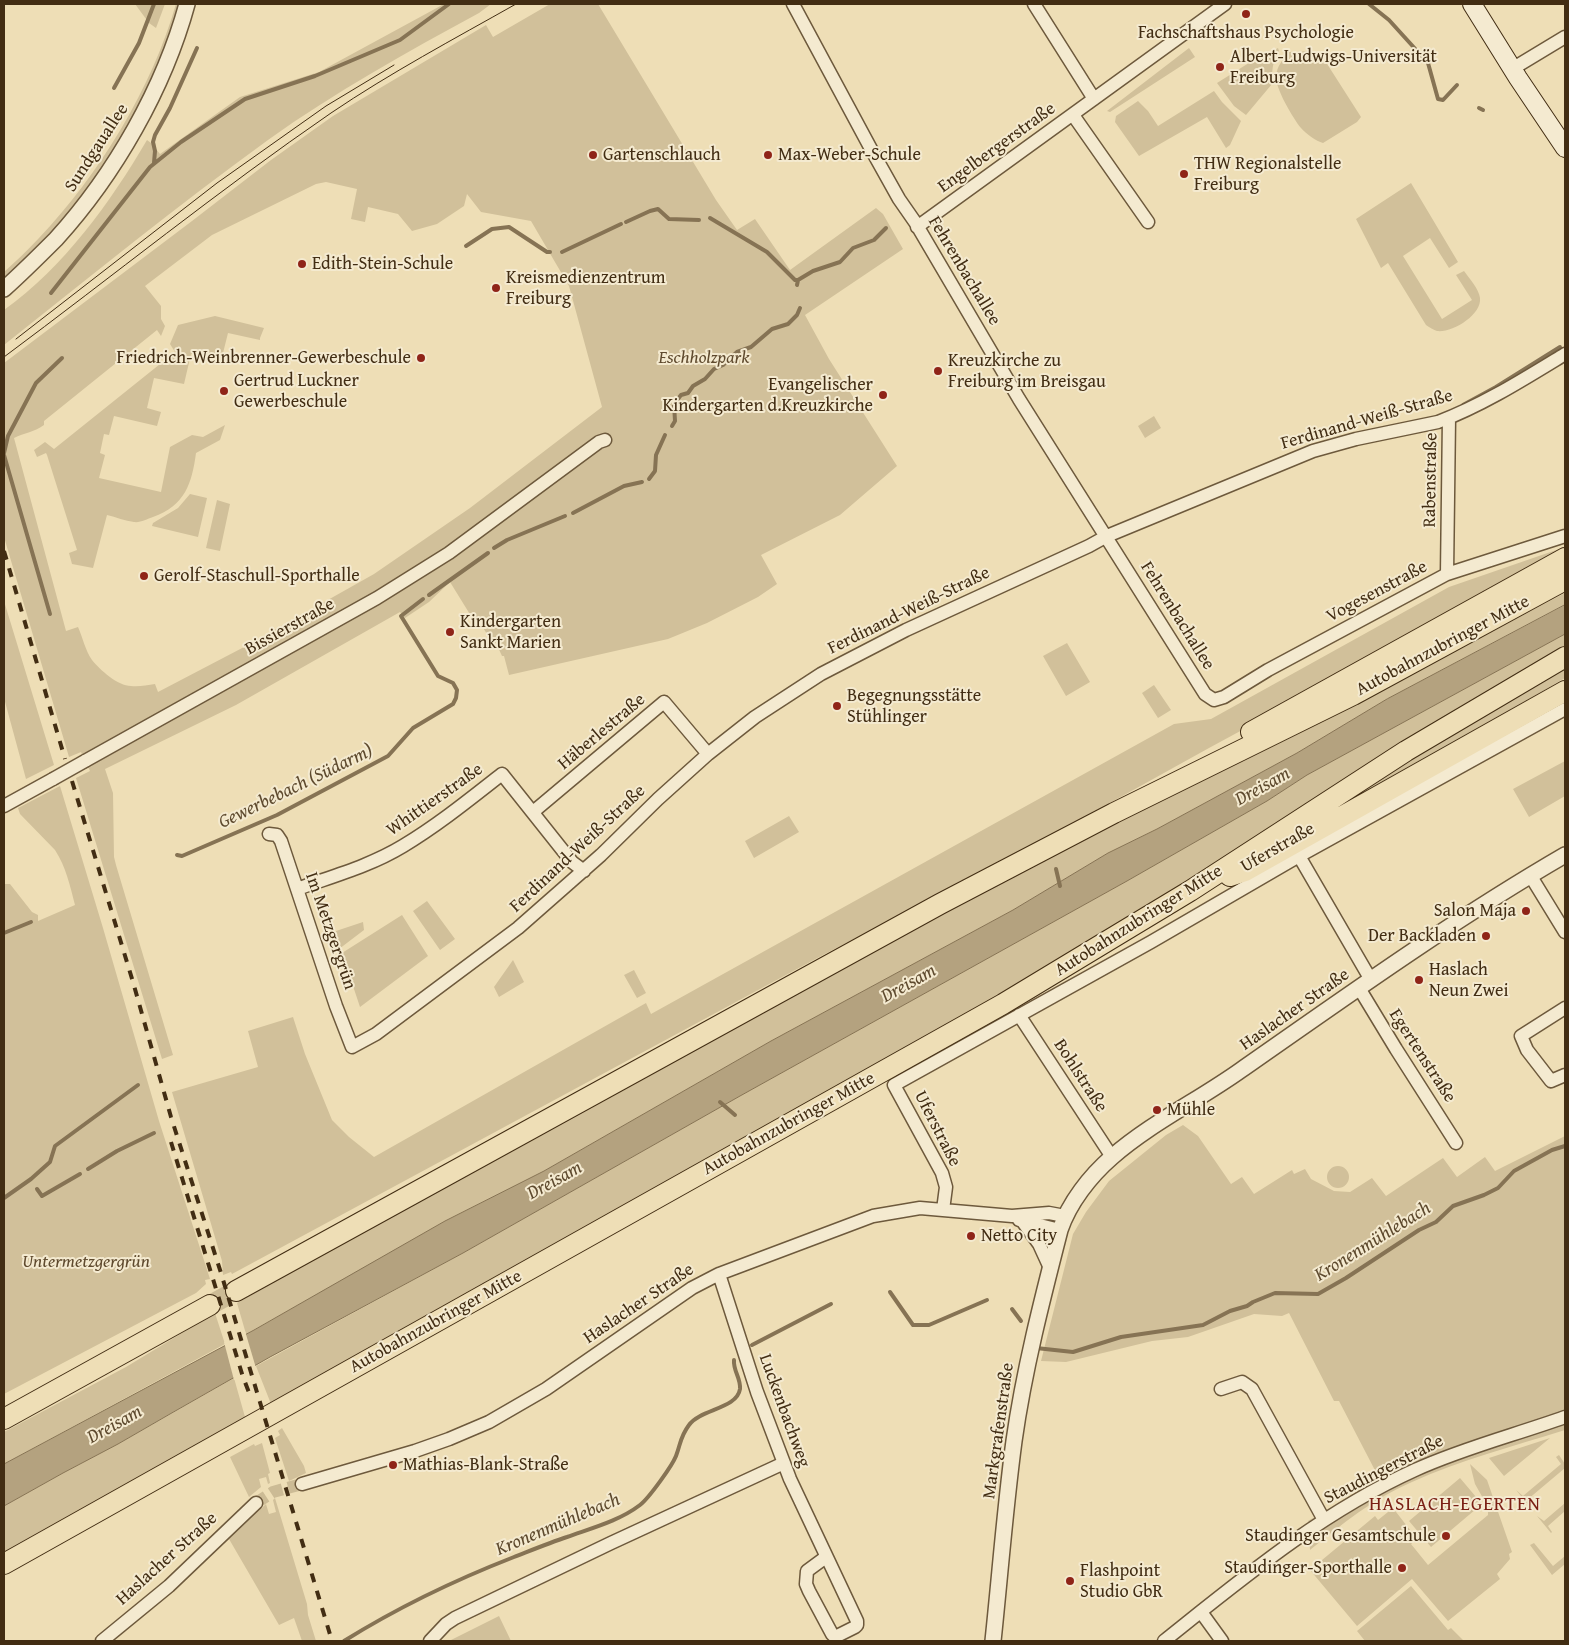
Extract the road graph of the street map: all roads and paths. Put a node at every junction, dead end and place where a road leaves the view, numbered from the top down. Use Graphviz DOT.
graph roads {
  1 [pos="187,4"];
  2 [pos="793,4"];
  3 [pos="1034,4"];
  4 [pos="1225,4"];
  5 [pos="1472,4"];
  6 [pos="1565,37"];
  7 [pos="1512,69"];
  8 [pos="1094,99"];
  9 [pos="1073,114"];
  10 [pos="1565,148"];
  11 [pos="1148,222"];
  12 [pos="917,227"];
  13 [pos="4,289"];
  14 [pos="1565,354"];
  15 [pos="1449,418"];
  16 [pos="605,440"];
  17 [pos="1107,536"];
  18 [pos="1565,536"];
  19 [pos="1565,558"];
  20 [pos="1447,574"];
  21 [pos="1565,580"];
  22 [pos="1562,658"];
  23 [pos="1565,691"];
  24 [pos="1214,700"];
  25 [pos="1565,709"];
  26 [pos="708,754"];
  27 [pos="1196,774"];
  28 [pos="4,806"];
  29 [pos="533,812"];
  30 [pos="269,834"];
  31 [pos="1565,855"];
  32 [pos="1299,856"];
  33 [pos="584,871"];
  34 [pos="1530,875"];
  35 [pos="297,889"];
  36 [pos="1190,891"];
  37 [pos="1565,932"];
  38 [pos="1365,984"];
  39 [pos="1565,1008"];
  40 [pos="1019,1015"];
  41 [pos="352,1047"];
  42 [pos="1565,1075"];
  43 [pos="1456,1143"];
  44 [pos="1112,1157"];
  45 [pos="943,1210"];
  46 [pos="1017,1219"];
  47 [pos="1063,1223"];
  48 [pos="1050,1268"];
  49 [pos="719,1274"];
  50 [pos="236,1291"];
  51 [pos="210,1306"];
  52 [pos="1221,1389"];
  53 [pos="1565,1417"];
  54 [pos="4,1419"];
  55 [pos="784,1463"];
  56 [pos="302,1484"];
  57 [pos="256,1503"];
  58 [pos="1324,1520"];
  59 [pos="826,1557"];
  60 [pos="4,1564"];
  61 [pos="1201,1612"];
  62 [pos="102,1641"];
  63 [pos="430,1641"];
  64 [pos="993,1641"];
  65 [pos="1164,1641"];
  66 [pos="1222,1641"];
  1 -- 13 [label="street, Sundgauallee"];
  2 -- 12 [label="street, Fehrenbachallee"];
  3 -- 8 [label="street"];
  4 -- 8 [label="street, Engelbergerstraße"];
  5 -- 7 [label="main road"];
  6 -- 7 [label="street"];
  7 -- 10 [label="main road"];
  8 -- 9 [label="street, Engelbergerstraße"];
  9 -- 11 [label="street, Engelbergerstraße"];
  9 -- 12 [label="street, Engelbergerstraße"];
  12 -- 17 [label="street, Fehrenbachallee"];
  14 -- 15 [label="street, Ferdinand-Weiß-Straße"];
  15 -- 17 [label="street, Ferdinand-Weiß-Straße"];
  15 -- 20 [label="street, Rabenstraße"];
  16 -- 28 [label="street, Bissierstraße, bridge"];
  17 -- 24 [label="street, Fehrenbachallee"];
  17 -- 26 [label="street, Ferdinand-Weiß-Straße"];
  18 -- 20 [label="street, Vogesenstraße"];
  19 -- 27 [label="highway"];
  20 -- 24 [label="street, Vogesenstraße"];
  21 -- 27 [label="highway, Autobahnzubringer Mitte"];
  22 -- 36 [label="highway, Autobahnzubringer Mitte"];
  23 -- 36 [label="highway"];
  25 -- 32 [label="street, Uferstraße"];
  26 -- 29 [label="street, Häberlestraße"];
  26 -- 33 [label="street, Ferdinand-Weiß-Straße"];
  27 -- 50 [label="highway, Autobahnzubringer Mitte"];
  29 -- 33 [label="street, Whittierstraße"];
  29 -- 35 [label="street, Whittierstraße"];
  30 -- 35 [label="street, Im Metzgergrün"];
  31 -- 34 [label="street, Haslacher Straße"];
  32 -- 38 [label="street, Egertenstraße"];
  32 -- 40 [label="street, Uferstraße"];
  33 -- 41 [label="street, Ferdinand-Weiß-Straße"];
  34 -- 37 [label="street"];
  34 -- 38 [label="street, Haslacher Straße"];
  35 -- 41 [label="street, Im Metzgergrün"];
  36 -- 60 [label="highway, Autobahnzubringer Mitte"];
  38 -- 43 [label="street, Egertenstraße"];
  38 -- 44 [label="street, Haslacher Straße"];
  39 -- 42 [label="street"];
  40 -- 44 [label="street, Bohlstraße"];
  40 -- 45 [label="street, Uferstraße"];
  44 -- 47 [label="street, Haslacher Straße"];
  45 -- 46 [label="street, Haslacher Straße"];
  45 -- 49 [label="street, Haslacher Straße"];
  46 -- 47 [label="street, Haslacher Straße"];
  46 -- 48 [label="street"];
  47 -- 48 [label="street, Markgrafenstraße"];
  48 -- 64 [label="street, Markgrafenstraße"];
  49 -- 55 [label="street, Luckenbachweg"];
  49 -- 56 [label="street, Haslacher Straße"];
  51 -- 54 [label="highway"];
  52 -- 58 [label="street"];
  53 -- 58 [label="street, Staudingerstraße"];
  55 -- 59 [label="street, Luckenbachweg"];
  55 -- 63 [label="street"];
  57 -- 62 [label="street, Haslacher Straße"];
  58 -- 61 [label="street, Staudingerstraße"];
  59 -- 59 [label="street, Luckenbachweg"];
  61 -- 65 [label="street, Staudingerstraße"];
  61 -- 66 [label="street"];
}
